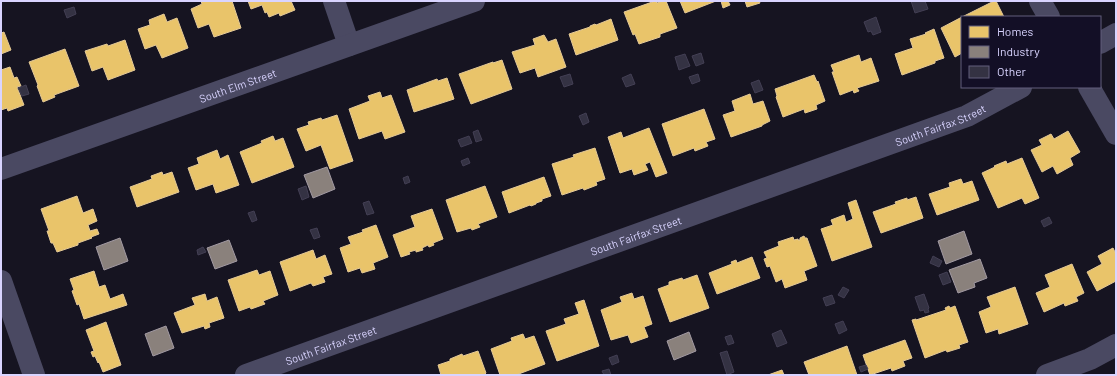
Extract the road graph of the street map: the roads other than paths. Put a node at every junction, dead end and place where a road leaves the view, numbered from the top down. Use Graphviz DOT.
graph roads {
  1 [pos="334,1"];
  2 [pos="474,1"];
  3 [pos="1040,1"];
  4 [pos="1048,16"];
  5 [pos="1116,34"];
  6 [pos="1101,42"];
  7 [pos="350,45"];
  8 [pos="1019,88"];
  9 [pos="1091,88"];
  10 [pos="1116,134"];
  11 [pos="1,169"];
  12 [pos="1,281"];
  13 [pos="1116,345"];
  14 [pos="34,375"];
  15 [pos="246,375"];
  16 [pos="1047,375"];
  1 -- 7 [label="street"];
  2 -- 7 [label="street, South Elm Street"];
  3 -- 4 [label="street"];
  5 -- 6 [label="street"];
  7 -- 11 [label="street, South Elm Street"];
  8 -- 15 [label="street, South Fairfax Street"];
  9 -- 10 [label="street"];
  12 -- 14 [label="street"];
  13 -- 16 [label="street"];
}
